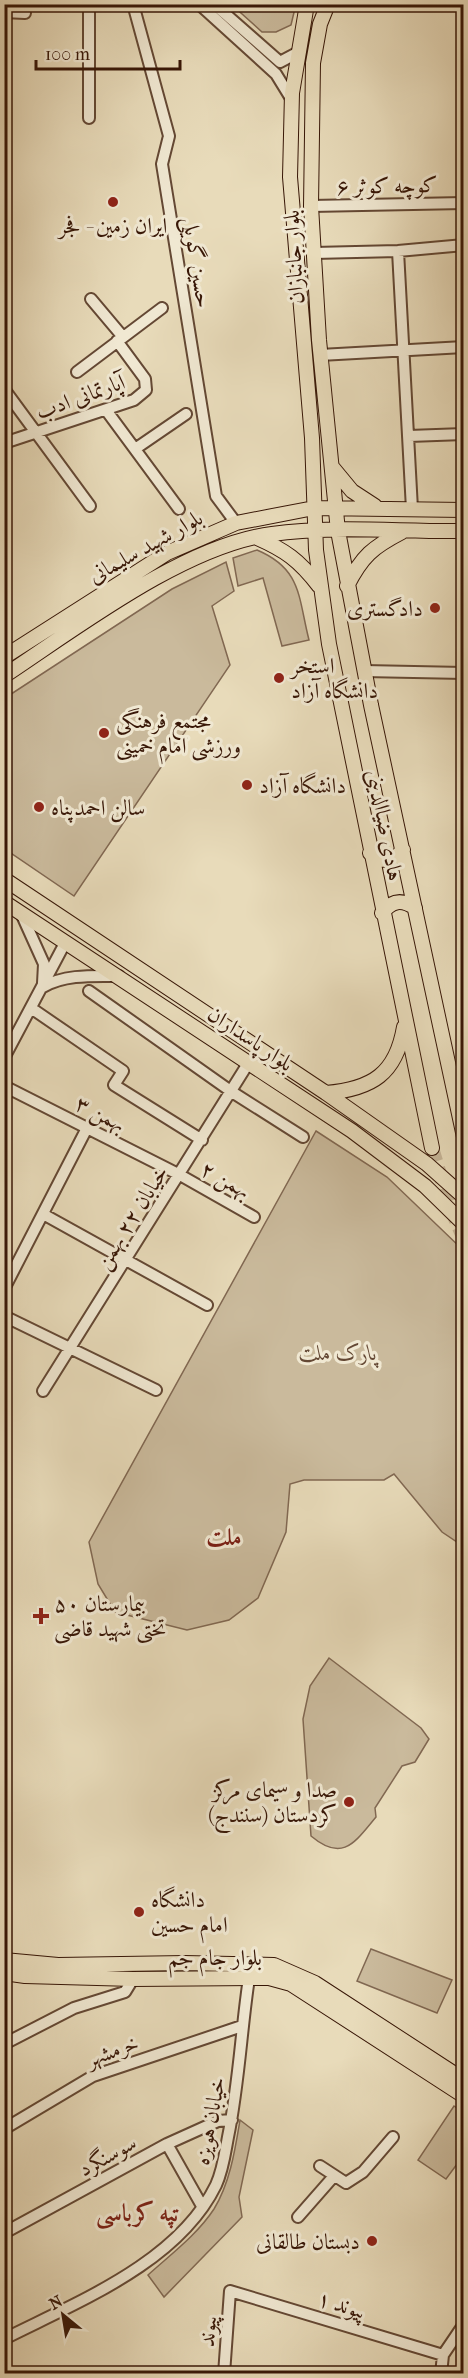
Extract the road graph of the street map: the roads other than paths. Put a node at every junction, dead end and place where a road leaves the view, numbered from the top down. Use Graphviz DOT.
graph roads {
  1 [pos="89,4"];
  2 [pos="133,4"];
  3 [pos="199,4"];
  4 [pos="214,4"];
  5 [pos="328,4"];
  6 [pos="305,6"];
  7 [pos="4,12"];
  8 [pos="25,13"];
  9 [pos="297,52"];
  10 [pos="292,101"];
  11 [pos="89,118"];
  12 [pos="464,203"];
  13 [pos="311,206"];
  14 [pos="464,245"];
  15 [pos="398,251"];
  16 [pos="314,253"];
  17 [pos="91,299"];
  18 [pos="162,308"];
  19 [pos="120,339"];
  20 [pos="464,348"];
  21 [pos="405,350"];
  22 [pos="320,355"];
  23 [pos="76,372"];
  24 [pos="4,389"];
  25 [pos="106,410"];
  26 [pos="186,414"];
  27 [pos="36,432"];
  28 [pos="464,434"];
  29 [pos="409,436"];
  30 [pos="4,443"];
  31 [pos="135,449"];
  32 [pos="333,468"];
  33 [pos="90,507"];
  34 [pos="314,508"];
  35 [pos="336,508"];
  36 [pos="376,508"];
  37 [pos="179,509"];
  38 [pos="412,509"];
  39 [pos="464,510"];
  40 [pos="236,523"];
  41 [pos="315,530"];
  42 [pos="406,530"];
  43 [pos="338,531"];
  44 [pos="464,531"];
  45 [pos="255,537"];
  46 [pos="347,586"];
  47 [pos="320,587"];
  48 [pos="4,657"];
  49 [pos="364,671"];
  50 [pos="464,673"];
  51 [pos="4,676"];
  52 [pos="403,850"];
  53 [pos="370,853"];
  54 [pos="4,879"];
  55 [pos="4,902"];
  56 [pos="415,908"];
  57 [pos="21,913"];
  58 [pos="382,913"];
  59 [pos="65,944"];
  60 [pos="121,976"];
  61 [pos="43,988"];
  62 [pos="88,992"];
  63 [pos="31,1008"];
  64 [pos="405,1019"];
  65 [pos="4,1058"];
  66 [pos="249,1062"];
  67 [pos="4,1086"];
  68 [pos="232,1092"];
  69 [pos="326,1093"];
  70 [pos="87,1128"];
  71 [pos="303,1137"];
  72 [pos="464,1137"];
  73 [pos="202,1140"];
  74 [pos="432,1148"];
  75 [pos="180,1175"];
  76 [pos="464,1197"];
  77 [pos="43,1214"];
  78 [pos="254,1217"];
  79 [pos="464,1224"];
  80 [pos="126,1260"];
  81 [pos="4,1289"];
  82 [pos="207,1305"];
  83 [pos="4,1316"];
  84 [pos="70,1348"];
  85 [pos="156,1390"];
  86 [pos="43,1391"];
  87 [pos="4,1960"];
  88 [pos="4,1973"];
  89 [pos="249,1978"];
  90 [pos="133,1979"];
  91 [pos="242,2026"];
  92 [pos="4,2044"];
  93 [pos="464,2080"];
  94 [pos="464,2096"];
  95 [pos="232,2120"];
  96 [pos="4,2129"];
  97 [pos="393,2137"];
  98 [pos="167,2144"];
  99 [pos="320,2166"];
  100 [pos="334,2176"];
  101 [pos="202,2206"];
  102 [pos="298,2217"];
  103 [pos="4,2233"];
  104 [pos="230,2291"];
  105 [pos="464,2324"];
  106 [pos="4,2339"];
  107 [pos="443,2355"];
  108 [pos="224,2373"];
  109 [pos="441,2373"];
  1 -- 11 [label="street"];
  2 -- 40 [label="street, حسین گویلی"];
  3 -- 10 [label="street"];
  4 -- 9 [label="street"];
  5 -- 13 [label="main road, بلوار جانبازان"];
  6 -- 9 [label="main road, بلوار جانبازان"];
  7 -- 8 [label="street"];
  9 -- 10 [label="main road, بلوار جانبازان"];
  10 -- 34 [label="main road, بلوار جانبازان"];
  12 -- 13 [label="street, کوچه کوثر ۶"];
  13 -- 16 [label="main road, بلوار جانبازان"];
  14 -- 15 [label="street"];
  15 -- 16 [label="street"];
  15 -- 21 [label="street"];
  16 -- 22 [label="main road, بلوار جانبازان"];
  17 -- 19 [label="street"];
  18 -- 19 [label="street"];
  19 -- 23 [label="street"];
  19 -- 25 [label="street, آپارتمانی ادب"];
  20 -- 21 [label="street"];
  21 -- 22 [label="street"];
  21 -- 29 [label="street"];
  22 -- 32 [label="main road, بلوار جانبازان"];
  24 -- 27 [label="street"];
  25 -- 27 [label="street, آپارتمانی ادب"];
  25 -- 31 [label="street"];
  26 -- 31 [label="street"];
  27 -- 30 [label="street, آپارتمانی ادب"];
  27 -- 33 [label="street"];
  28 -- 29 [label="street"];
  29 -- 38 [label="street"];
  31 -- 37 [label="street"];
  32 -- 35 [label="main road, بلوار جانبازان"];
  32 -- 36 [label="main road"];
  34 -- 35 [label="main road, بلوار شهید سلیمانی"];
  34 -- 40 [label="main road, بلوار شهید سلیمانی"];
  34 -- 41 [label="main road, هادی ضیاالدینی"];
  35 -- 36 [label="main road, بلوار شهید سلیمانی"];
  35 -- 43 [label="main road, هادی ضیاالدینی"];
  36 -- 38 [label="main road, بلوار شهید سلیمانی"];
  38 -- 39 [label="main road, بلوار شهید سلیمانی"];
  40 -- 48 [label="main road, بلوار شهید سلیمانی"];
  41 -- 43 [label="main road, بلوار شهید سلیمانی"];
  41 -- 45 [label="main road, بلوار شهید سلیمانی"];
  41 -- 47 [label="main road, هادی ضیاالدینی"];
  42 -- 43 [label="main road, بلوار شهید سلیمانی"];
  42 -- 44 [label="main road, بلوار شهید سلیمانی"];
  42 -- 46 [label="main road"];
  43 -- 46 [label="main road, هادی ضیاالدینی"];
  45 -- 47 [label="main road"];
  45 -- 51 [label="main road, بلوار شهید سلیمانی"];
  46 -- 49 [label="main road, هادی ضیاالدینی"];
  47 -- 53 [label="main road, هادی ضیاالدینی"];
  49 -- 50 [label="street"];
  49 -- 52 [label="main road, هادی ضیاالدینی"];
  52 -- 53 [label="main road"];
  52 -- 56 [label="main road, هادی ضیاالدینی"];
  53 -- 58 [label="main road, هادی ضیاالدینی"];
  54 -- 69 [label="main road, بلوار پاسداران"];
  55 -- 57 [label="main road, بلوار پاسداران"];
  56 -- 58 [label="main road"];
  56 -- 72 [label="main road, هادی ضیاالدینی"];
  57 -- 59 [label="main road, بلوار پاسداران"];
  57 -- 61 [label="street"];
  58 -- 64 [label="main road, هادی ضیاالدینی"];
  59 -- 60 [label="main road, بلوار پاسداران"];
  59 -- 61 [label="street"];
  60 -- 61 [label="street"];
  60 -- 66 [label="main road, بلوار پاسداران"];
  61 -- 63 [label="street"];
  62 -- 68 [label="street"];
  63 -- 65 [label="street"];
  63 -- 73 [label="street"];
  64 -- 69 [label="main road"];
  64 -- 74 [label="main road, هادی ضیاالدینی"];
  66 -- 68 [label="street, خیابان ۲۲ بهمن"];
  66 -- 79 [label="main road, بلوار پاسداران"];
  67 -- 70 [label="street, بهمن ۳"];
  68 -- 71 [label="street"];
  68 -- 73 [label="street, خیابان ۲۲ بهمن"];
  69 -- 76 [label="main road, بلوار پاسداران"];
  70 -- 75 [label="street, بهمن ۳"];
  70 -- 77 [label="street"];
  73 -- 75 [label="street, خیابان ۲۲ بهمن"];
  75 -- 78 [label="street, بهمن ۲"];
  75 -- 80 [label="street, خیابان ۲۲ بهمن"];
  77 -- 80 [label="street"];
  77 -- 81 [label="street"];
  80 -- 82 [label="street"];
  80 -- 84 [label="street, خیابان ۲۲ بهمن"];
  83 -- 84 [label="street"];
  84 -- 85 [label="street"];
  84 -- 86 [label="street, خیابان ۲۲ بهمن"];
  87 -- 93 [label="main road, بلوار جام جم"];
  88 -- 90 [label="main road, بلوار جام جم"];
  89 -- 90 [label="main road, بلوار جام جم"];
  89 -- 91 [label="street, خیابان هویزه"];
  89 -- 94 [label="main road, بلوار جام جم"];
  90 -- 92 [label="street"];
  91 -- 95 [label="street, خیابان هویزه"];
  91 -- 96 [label="street, خرمشهر"];
  95 -- 98 [label="street, سوسنگرد"];
  95 -- 101 [label="street, خیابان هویزه"];
  97 -- 100 [label="street"];
  98 -- 101 [label="street"];
  98 -- 103 [label="street, سوسنگرد"];
  99 -- 100 [label="street"];
  100 -- 102 [label="street"];
  101 -- 106 [label="street, خیابان هویزه"];
  104 -- 107 [label="street, پیوند ۱"];
  104 -- 108 [label="street, پیوند"];
  105 -- 107 [label="street"];
  107 -- 109 [label="street"];
}
